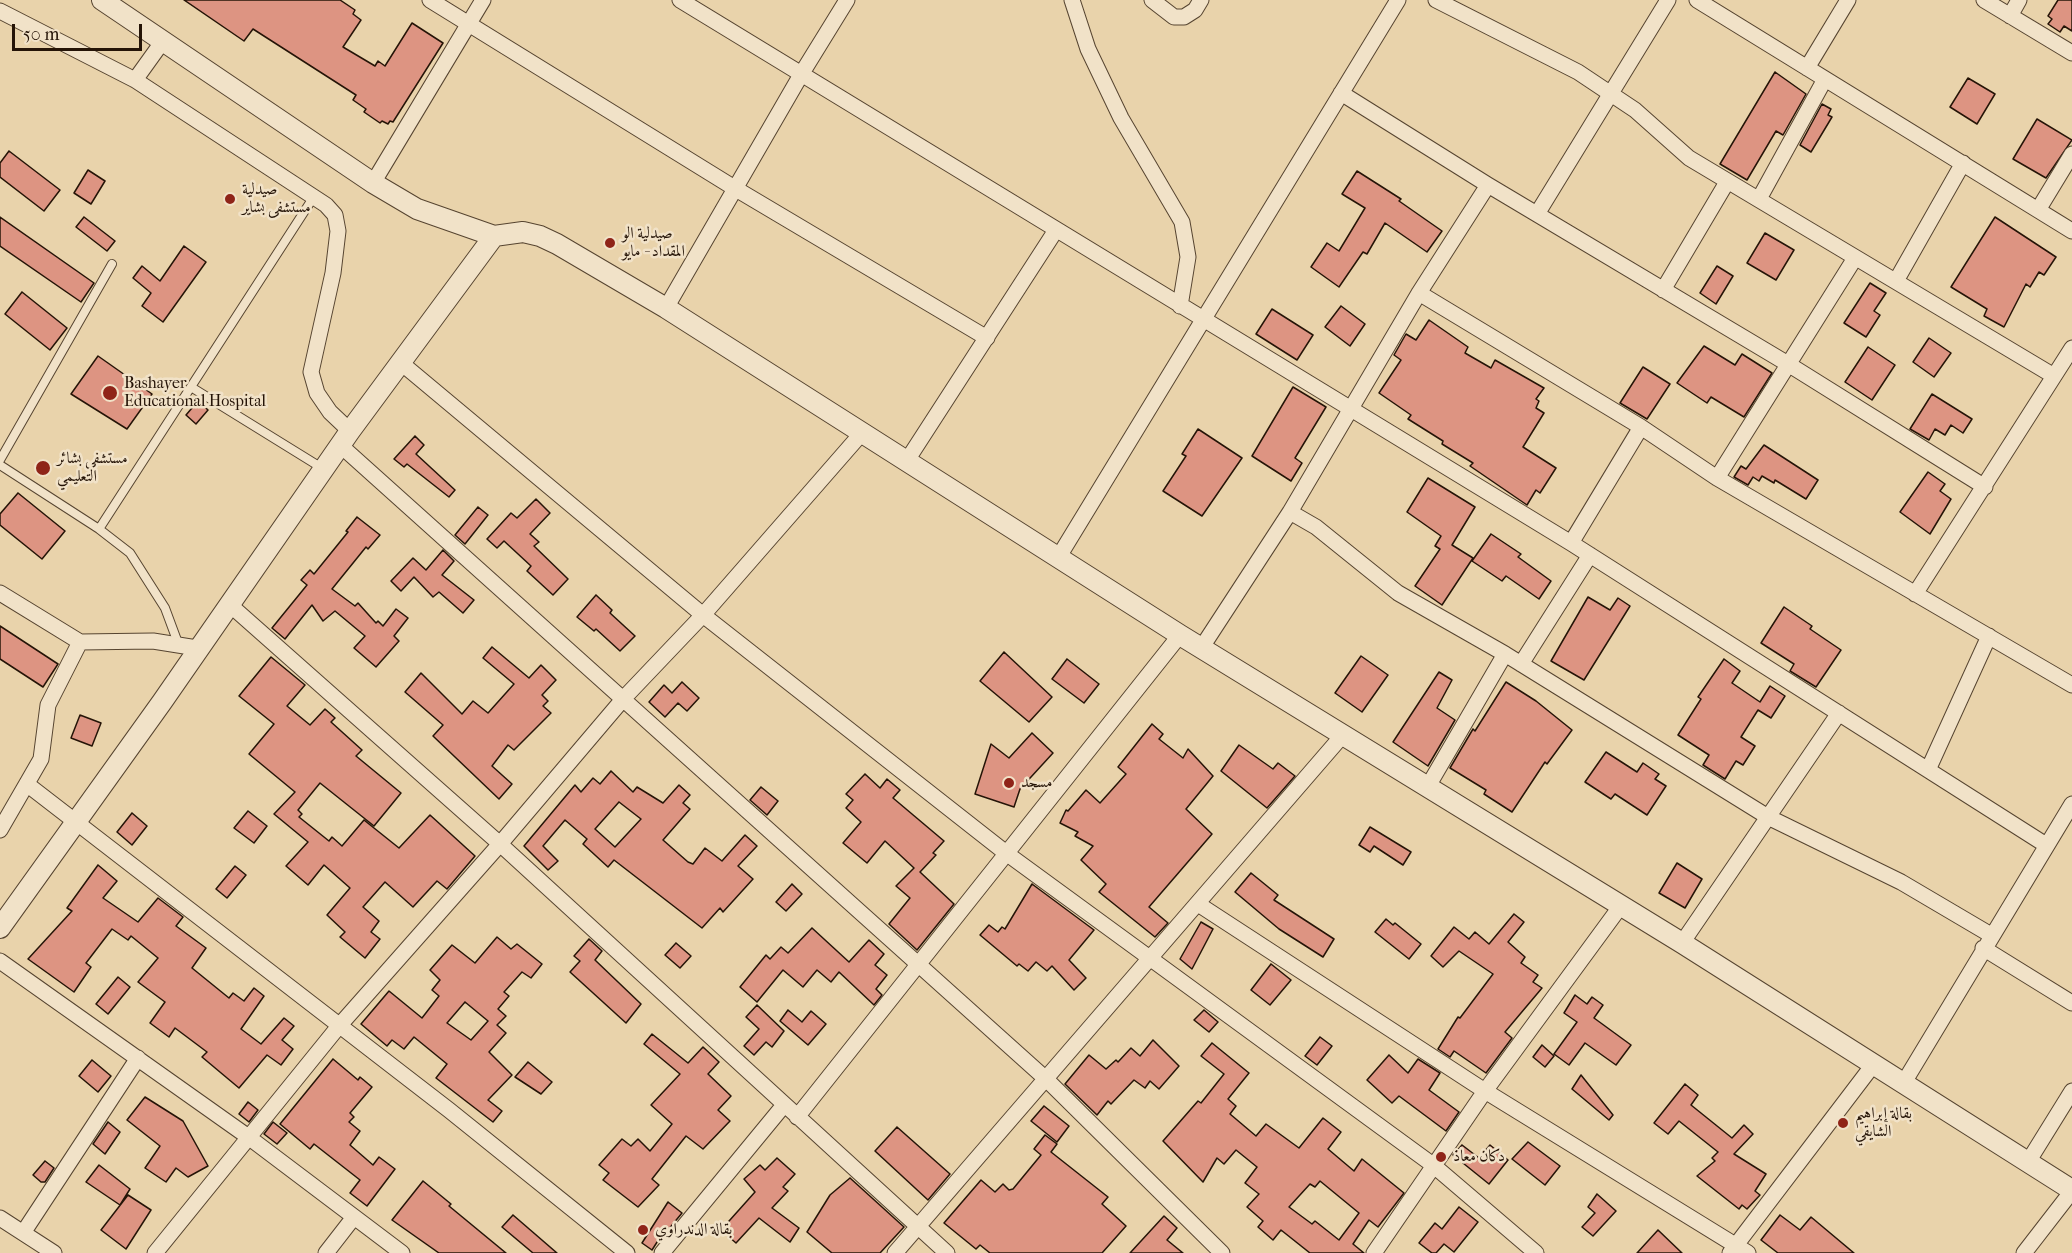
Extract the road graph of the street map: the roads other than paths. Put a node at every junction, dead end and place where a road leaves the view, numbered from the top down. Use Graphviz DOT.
graph roads {
  1 [pos="102,0"];
  2 [pos="430,0"];
  3 [pos="483,0"];
  4 [pos="680,0"];
  5 [pos="847,0"];
  6 [pos="1072,0"];
  7 [pos="1152,0"];
  8 [pos="1201,0"];
  9 [pos="1398,0"];
  10 [pos="1436,0"];
  11 [pos="1668,0"];
  12 [pos="1697,0"];
  13 [pos="1848,0"];
  14 [pos="1984,0"];
  15 [pos="2019,0"];
  16 [pos="0,11"];
  17 [pos="2010,16"];
  18 [pos="468,22"];
  19 [pos="163,41"];
  20 [pos="2072,53"];
  21 [pos="1807,68"];
  22 [pos="802,73"];
  23 [pos="1825,79"];
  24 [pos="135,80"];
  25 [pos="1610,92"];
  26 [pos="1341,93"];
  27 [pos="2072,154"];
  28 [pos="1963,163"];
  29 [pos="1726,182"];
  30 [pos="373,183"];
  31 [pos="1488,185"];
  32 [pos="736,189"];
  33 [pos="313,198"];
  34 [pos="1759,199"];
  35 [pos="2038,210"];
  36 [pos="1537,214"];
  37 [pos="1056,230"];
  38 [pos="2072,231"];
  39 [pos="494,236"];
  40 [pos="1855,258"];
  41 [pos="112,264"];
  42 [pos="1896,281"];
  43 [pos="1663,290"];
  44 [pos="1419,293"];
  45 [pos="1180,306"];
  46 [pos="666,308"];
  47 [pos="1202,318"];
  48 [pos="987,338"];
  49 [pos="2072,348"];
  50 [pos="400,362"];
  51 [pos="1788,364"];
  52 [pos="2054,376"];
  53 [pos="191,387"];
  54 [pos="1350,410"];
  55 [pos="1641,427"];
  56 [pos="861,434"];
  57 [pos="345,438"];
  58 [pos="0,460"];
  59 [pos="906,462"];
  60 [pos="0,465"];
  61 [pos="323,469"];
  62 [pos="1718,478"];
  63 [pos="1985,488"];
  64 [pos="1290,512"];
  65 [pos="99,529"];
  66 [pos="1571,543"];
  67 [pos="1590,555"];
  68 [pos="1058,558"];
  69 [pos="0,593"];
  70 [pos="1915,594"];
  71 [pos="229,604"];
  72 [pos="703,615"];
  73 [pos="1180,635"];
  74 [pos="1989,636"];
  75 [pos="80,642"];
  76 [pos="178,643"];
  77 [pos="1202,647"];
  78 [pos="197,648"];
  79 [pos="1505,654"];
  80 [pos="1521,664"];
  81 [pos="2072,685"];
  82 [pos="624,698"];
  83 [pos="1839,713"];
  84 [pos="1342,736"];
  85 [pos="1928,770"];
  86 [pos="28,785"];
  87 [pos="1427,788"];
  88 [pos="2072,804"];
  89 [pos="1768,817"];
  90 [pos="78,820"];
  91 [pos="0,830"];
  92 [pos="500,844"];
  93 [pos="2046,845"];
  94 [pos="1006,853"];
  95 [pos="1198,904"];
  96 [pos="1620,907"];
  97 [pos="0,928"];
  98 [pos="1987,941"];
  99 [pos="1682,943"];
  100 [pos="1152,958"];
  101 [pos="0,961"];
  102 [pos="920,965"];
  103 [pos="2072,1003"];
  104 [pos="339,1026"];
  105 [pos="138,1058"];
  106 [pos="1873,1065"];
  107 [pos="1046,1079"];
  108 [pos="1903,1084"];
  109 [pos="1485,1091"];
  110 [pos="2072,1091"];
  111 [pos="784,1106"];
  112 [pos="797,1117"];
  113 [pos="247,1136"];
  114 [pos="2028,1162"];
  115 [pos="1433,1165"];
  116 [pos="2072,1190"];
  117 [pos="354,1217"];
  118 [pos="0,1218"];
  119 [pos="918,1227"];
  120 [pos="23,1233"];
  121 [pos="1738,1250"];
  122 [pos="54,1253"];
  123 [pos="155,1253"];
  124 [pos="326,1253"];
  125 [pos="402,1253"];
  126 [pos="627,1253"];
  127 [pos="662,1253"];
  128 [pos="895,1253"];
  129 [pos="947,1253"];
  130 [pos="1222,1253"];
  131 [pos="1374,1253"];
  132 [pos="1536,1253"];
  133 [pos="2024,1253"];
  1 -- 19 [label="street"];
  2 -- 18 [label="street"];
  3 -- 18 [label="street"];
  4 -- 22 [label="street"];
  5 -- 22 [label="street"];
  6 -- 45 [label="street"];
  7 -- 8 [label="street"];
  9 -- 26 [label="street"];
  10 -- 25 [label="street"];
  11 -- 25 [label="street"];
  12 -- 21 [label="street"];
  13 -- 21 [label="street"];
  14 -- 17 [label="street"];
  15 -- 17 [label="street"];
  16 -- 24 [label="street"];
  17 -- 20 [label="street"];
  18 -- 30 [label="street"];
  18 -- 32 [label="street"];
  19 -- 24 [label="street"];
  19 -- 30 [label="street"];
  21 -- 23 [label="street"];
  22 -- 32 [label="street"];
  22 -- 37 [label="street"];
  23 -- 28 [label="street"];
  23 -- 34 [label="street"];
  24 -- 33 [label="street"];
  25 -- 29 [label="street"];
  25 -- 36 [label="street"];
  26 -- 31 [label="street"];
  26 -- 47 [label="street"];
  27 -- 35 [label="street"];
  28 -- 35 [label="street"];
  28 -- 42 [label="street"];
  29 -- 34 [label="street"];
  29 -- 43 [label="street"];
  30 -- 39 [label="street"];
  31 -- 36 [label="street"];
  31 -- 44 [label="street"];
  32 -- 46 [label="street"];
  32 -- 48 [label="street"];
  33 -- 53 [label="lane"];
  33 -- 57 [label="street"];
  34 -- 40 [label="street"];
  35 -- 38 [label="street"];
  36 -- 43 [label="street"];
  37 -- 45 [label="street"];
  37 -- 48 [label="street"];
  39 -- 46 [label="street"];
  39 -- 50 [label="street"];
  40 -- 42 [label="street"];
  40 -- 51 [label="street"];
  41 -- 58 [label="lane"];
  42 -- 52 [label="street"];
  43 -- 51 [label="street"];
  44 -- 54 [label="street"];
  44 -- 55 [label="street"];
  45 -- 47 [label="street"];
  46 -- 56 [label="street"];
  47 -- 54 [label="street"];
  47 -- 68 [label="street"];
  48 -- 59 [label="street"];
  49 -- 52 [label="street"];
  50 -- 57 [label="street"];
  50 -- 72 [label="street"];
  51 -- 62 [label="street"];
  51 -- 63 [label="street"];
  52 -- 63 [label="street"];
  53 -- 61 [label="lane"];
  53 -- 65 [label="lane"];
  54 -- 64 [label="street"];
  54 -- 66 [label="street"];
  55 -- 62 [label="street"];
  55 -- 66 [label="street"];
  56 -- 59 [label="street"];
  56 -- 72 [label="street"];
  57 -- 61 [label="street"];
  57 -- 82 [label="street"];
  59 -- 68 [label="street"];
  60 -- 65 [label="lane"];
  61 -- 71 [label="street"];
  62 -- 70 [label="street"];
  63 -- 70 [label="street"];
  64 -- 77 [label="street"];
  64 -- 79 [label="street"];
  65 -- 76 [label="lane"];
  66 -- 67 [label="street"];
  67 -- 80 [label="street"];
  67 -- 83 [label="street"];
  68 -- 73 [label="street"];
  69 -- 75 [label="street"];
  70 -- 74 [label="street"];
  71 -- 78 [label="street"];
  71 -- 92 [label="street"];
  72 -- 82 [label="street"];
  72 -- 94 [label="street"];
  73 -- 77 [label="street"];
  73 -- 94 [label="street"];
  74 -- 81 [label="street"];
  74 -- 85 [label="street"];
  75 -- 76 [label="street"];
  75 -- 86 [label="street"];
  76 -- 78 [label="street"];
  77 -- 84 [label="street"];
  78 -- 90 [label="street"];
  79 -- 80 [label="street"];
  79 -- 87 [label="street"];
  80 -- 89 [label="street"];
  82 -- 92 [label="street"];
  82 -- 102 [label="street"];
  83 -- 85 [label="street"];
  83 -- 89 [label="street"];
  84 -- 87 [label="street"];
  84 -- 95 [label="street"];
  85 -- 93 [label="street"];
  86 -- 90 [label="street"];
  86 -- 91 [label="street"];
  87 -- 96 [label="street"];
  88 -- 93 [label="street"];
  89 -- 98 [label="street"];
  89 -- 99 [label="street"];
  90 -- 97 [label="street"];
  90 -- 104 [label="street"];
  92 -- 104 [label="street"];
  92 -- 111 [label="street"];
  93 -- 98 [label="street"];
  94 -- 100 [label="street"];
  94 -- 102 [label="street"];
  95 -- 100 [label="street"];
  95 -- 109 [label="street"];
  96 -- 99 [label="street"];
  96 -- 109 [label="street"];
  98 -- 103 [label="street"];
  98 -- 108 [label="street"];
  99 -- 106 [label="street"];
  100 -- 107 [label="street"];
  100 -- 115 [label="street"];
  101 -- 105 [label="street"];
  102 -- 107 [label="street"];
  102 -- 112 [label="street"];
  104 -- 113 [label="street"];
  104 -- 126 [label="street"];
  105 -- 113 [label="street"];
  105 -- 120 [label="street"];
  106 -- 108 [label="street"];
  106 -- 121 [label="street"];
  107 -- 119 [label="street"];
  107 -- 130 [label="street"];
  108 -- 114 [label="street"];
  109 -- 115 [label="street"];
  109 -- 121 [label="street"];
  110 -- 114 [label="street"];
  111 -- 112 [label="street"];
  111 -- 127 [label="street"];
  112 -- 119 [label="street"];
  113 -- 117 [label="street"];
  113 -- 123 [label="street"];
  114 -- 116 [label="street"];
  115 -- 131 [label="street"];
  115 -- 132 [label="street"];
  116 -- 133 [label="street"];
  117 -- 124 [label="street"];
  117 -- 125 [label="street"];
  118 -- 120 [label="street"];
  119 -- 128 [label="street"];
  119 -- 129 [label="street"];
  120 -- 122 [label="street"];
}
